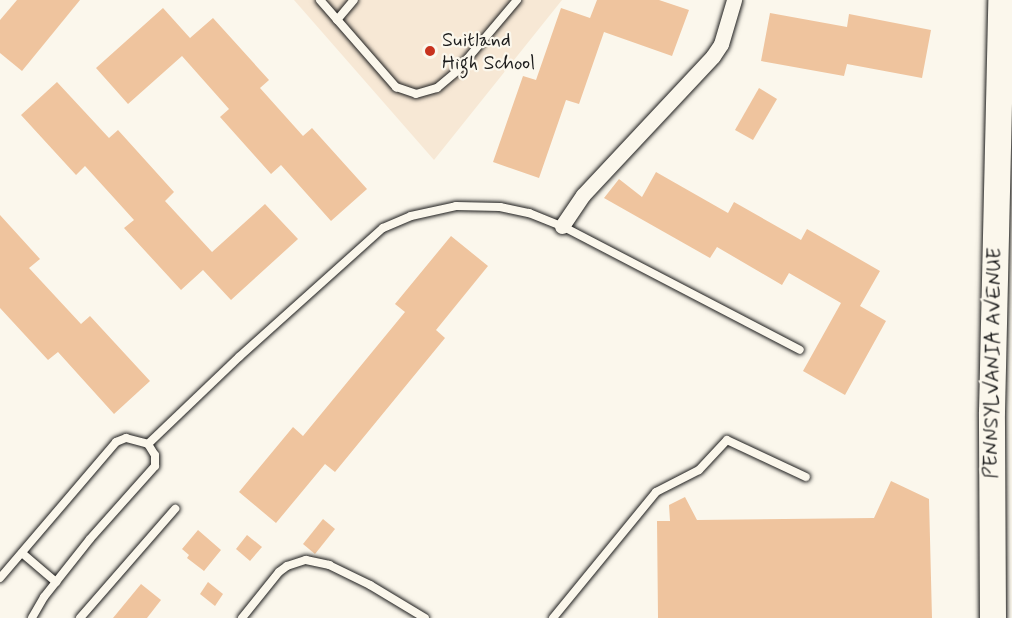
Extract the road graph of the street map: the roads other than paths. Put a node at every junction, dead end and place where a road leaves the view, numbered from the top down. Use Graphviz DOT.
graph roads {
  1 [pos="320,0"];
  2 [pos="354,0"];
  3 [pos="517,0"];
  4 [pos="734,0"];
  5 [pos="1001,0"];
  6 [pos="337,20"];
  7 [pos="562,226"];
  8 [pos="800,350"];
  9 [pos="148,444"];
  10 [pos="806,477"];
  11 [pos="175,509"];
  12 [pos="22,553"];
  13 [pos="0,578"];
  14 [pos="56,582"];
  15 [pos="32,618"];
  16 [pos="80,618"];
  17 [pos="242,618"];
  18 [pos="425,618"];
  19 [pos="553,618"];
  20 [pos="993,618"];
  1 -- 6 [label="lane"];
  2 -- 6 [label="lane"];
  3 -- 6 [label="lane"];
  4 -- 7 [label="street"];
  5 -- 20 [label="highway, PENNSYLVANIA AVENUE"];
  7 -- 8 [label="lane"];
  7 -- 9 [label="lane"];
  9 -- 12 [label="lane"];
  9 -- 14 [label="lane"];
  10 -- 19 [label="lane"];
  11 -- 16 [label="lane"];
  12 -- 13 [label="lane"];
  12 -- 14 [label="lane"];
  14 -- 15 [label="lane"];
  17 -- 18 [label="lane"];
}
